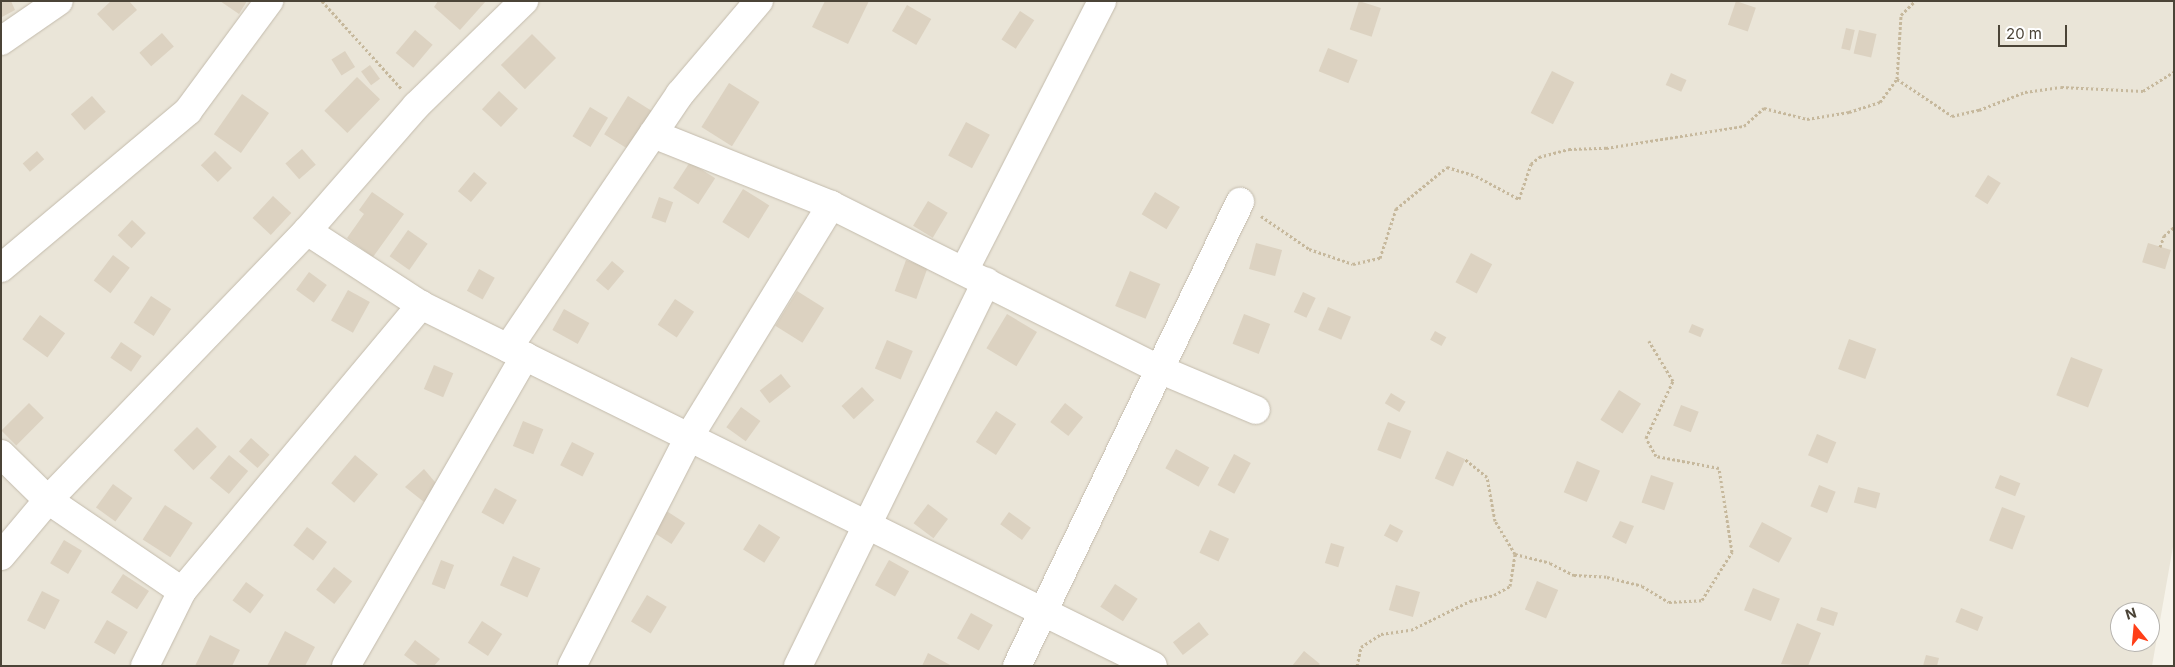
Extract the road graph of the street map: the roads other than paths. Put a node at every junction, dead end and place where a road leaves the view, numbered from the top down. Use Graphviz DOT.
graph roads {
  1 [pos="60,1"];
  2 [pos="269,1"];
  3 [pos="524,1"];
  4 [pos="759,1"];
  5 [pos="1099,2"];
  6 [pos="1,41"];
  7 [pos="653,134"];
  8 [pos="1240,202"];
  9 [pos="831,205"];
  10 [pos="307,231"];
  11 [pos="1,268"];
  12 [pos="975,277"];
  13 [pos="421,305"];
  14 [pos="517,352"];
  15 [pos="1159,369"];
  16 [pos="1256,410"];
  17 [pos="689,437"];
  18 [pos="1,454"];
  19 [pos="48,500"];
  20 [pos="866,524"];
  21 [pos="1,556"];
  22 [pos="182,591"];
  23 [pos="1042,611"];
  24 [pos="144,666"];
  25 [pos="346,666"];
  26 [pos="572,666"];
  27 [pos="798,666"];
  28 [pos="1018,666"];
  29 [pos="1154,666"];
  1 -- 6 [label="street"];
  2 -- 11 [label="street"];
  3 -- 10 [label="street"];
  4 -- 7 [label="street"];
  5 -- 12 [label="street"];
  7 -- 9 [label="street"];
  7 -- 14 [label="street"];
  8 -- 15 [label="street"];
  9 -- 12 [label="street"];
  9 -- 17 [label="street"];
  10 -- 13 [label="street"];
  10 -- 19 [label="street"];
  12 -- 15 [label="street"];
  12 -- 20 [label="street"];
  13 -- 14 [label="street"];
  13 -- 22 [label="street"];
  14 -- 17 [label="street"];
  14 -- 25 [label="street"];
  15 -- 16 [label="street"];
  15 -- 23 [label="street"];
  17 -- 20 [label="street"];
  17 -- 26 [label="street"];
  18 -- 19 [label="street"];
  19 -- 21 [label="street"];
  19 -- 22 [label="street"];
  20 -- 23 [label="street"];
  20 -- 27 [label="street"];
  22 -- 24 [label="street"];
  23 -- 28 [label="street"];
  23 -- 29 [label="street"];
}
